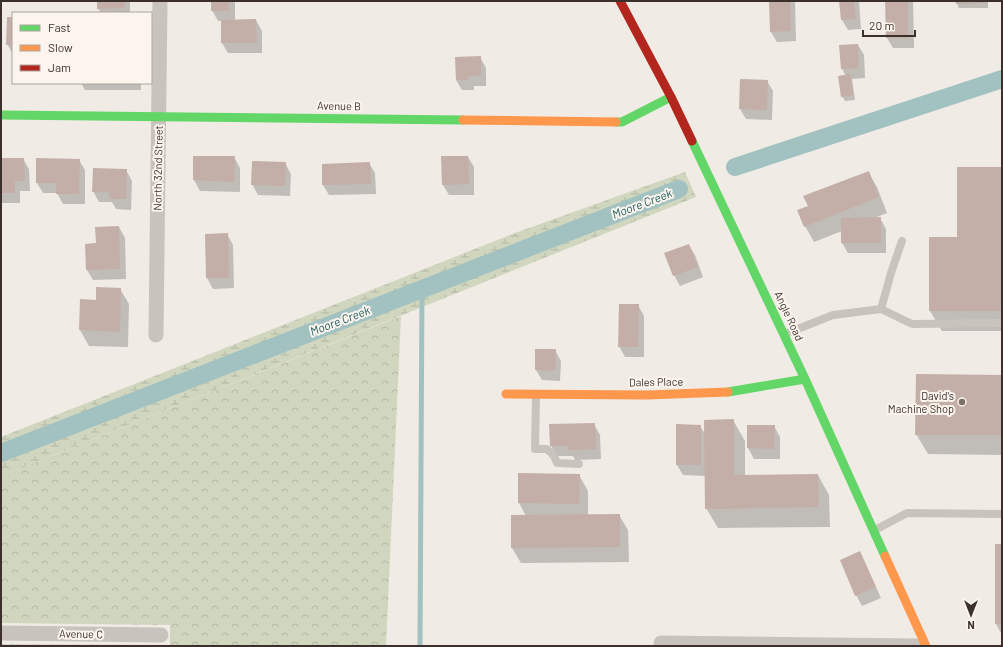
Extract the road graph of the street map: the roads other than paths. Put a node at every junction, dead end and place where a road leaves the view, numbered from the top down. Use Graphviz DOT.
graph roads {
  1 [pos="160,1"];
  2 [pos="620,1"];
  3 [pos="671,97"];
  4 [pos="1,115"];
  5 [pos="159,116"];
  6 [pos="902,241"];
  7 [pos="881,309"];
  8 [pos="1002,323"];
  9 [pos="784,334"];
  10 [pos="156,335"];
  11 [pos="805,379"];
  12 [pos="506,394"];
  13 [pos="536,395"];
  14 [pos="579,464"];
  15 [pos="1002,514"];
  16 [pos="874,530"];
  17 [pos="1,634"];
  18 [pos="161,635"];
  19 [pos="660,643"];
  20 [pos="915,646"];
  21 [pos="926,646"];
  1 -- 5 [label="street, North 32nd Street"];
  2 -- 3 [label="street, Angle Road"];
  3 -- 5 [label="street, Avenue B"];
  3 -- 9 [label="street, Angle Road"];
  4 -- 5 [label="street, Avenue B"];
  5 -- 10 [label="street, North 32nd Street"];
  6 -- 7 [label="lane"];
  7 -- 8 [label="lane"];
  7 -- 9 [label="lane"];
  9 -- 11 [label="street, Angle Road"];
  11 -- 13 [label="street, Dales Place"];
  11 -- 16 [label="street, Angle Road"];
  12 -- 13 [label="street, Dales Place"];
  13 -- 14 [label="lane"];
  15 -- 16 [label="lane"];
  16 -- 21 [label="street, Angle Road"];
  17 -- 18 [label="street, Avenue C"];
  19 -- 20 [label="street"];
}
